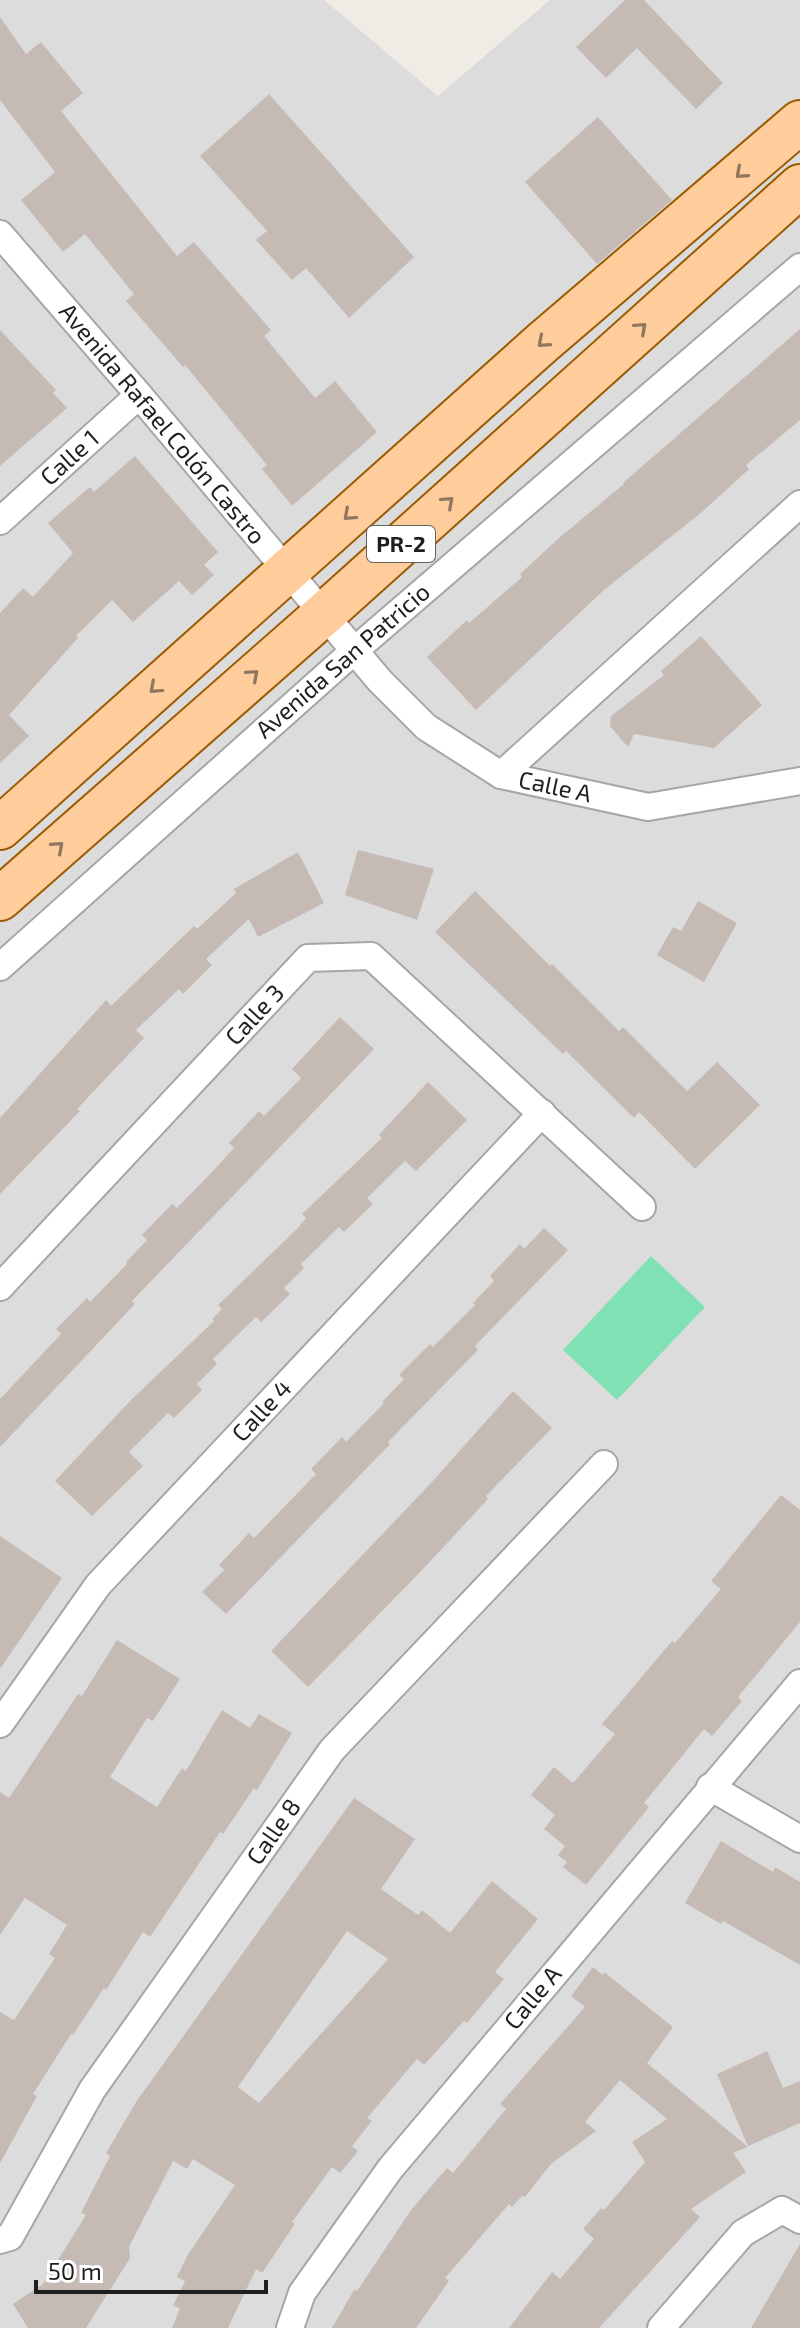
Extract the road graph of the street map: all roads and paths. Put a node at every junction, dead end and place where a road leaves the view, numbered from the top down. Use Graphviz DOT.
graph roads {
  1 [pos="800,122"];
  2 [pos="800,186"];
  3 [pos="0,234"];
  4 [pos="800,267"];
  5 [pos="139,395"];
  6 [pos="800,504"];
  7 [pos="0,521"];
  8 [pos="287,571"];
  9 [pos="324,614"];
  10 [pos="355,650"];
  11 [pos="501,775"];
  12 [pos="800,781"];
  13 [pos="0,828"];
  14 [pos="0,899"];
  15 [pos="0,967"];
  16 [pos="542,1113"];
  17 [pos="642,1207"];
  18 [pos="0,1287"];
  19 [pos="604,1464"];
  20 [pos="800,1683"];
  21 [pos="0,1724"];
  22 [pos="710,1787"];
  23 [pos="800,1839"];
  24 [pos="800,2220"];
  25 [pos="0,2240"];
  26 [pos="290,2328"];
  27 [pos="661,2328"];
  1 -- 8 [label="main road, PR-2, one-way"];
  9 -- 2 [label="main road, PR-2, one-way"];
  3 -- 5 [label="street, Avenida Rafael Colón Castro"];
  4 -- 10 [label="street, Avenida San Patricio"];
  5 -- 7 [label="street, Calle 1"];
  5 -- 8 [label="street, Avenida Rafael Colón Castro"];
  6 -- 11 [label="street"];
  8 -- 9 [label="street, Avenida Rafael Colón Castro"];
  8 -- 13 [label="main road, PR-2, one-way"];
  9 -- 10 [label="street, Calle A"];
  14 -- 9 [label="main road, PR-2, one-way"];
  10 -- 11 [label="street, Calle A"];
  10 -- 15 [label="street, Avenida San Patricio"];
  11 -- 12 [label="street, Calle A"];
  16 -- 17 [label="street, Calle 3"];
  16 -- 18 [label="street, Calle 3"];
  16 -- 21 [label="street, Calle 4"];
  19 -- 25 [label="street, Calle 8"];
  20 -- 22 [label="street, Calle A"];
  22 -- 23 [label="street"];
  22 -- 26 [label="street, Calle A"];
  24 -- 27 [label="street"];
}
